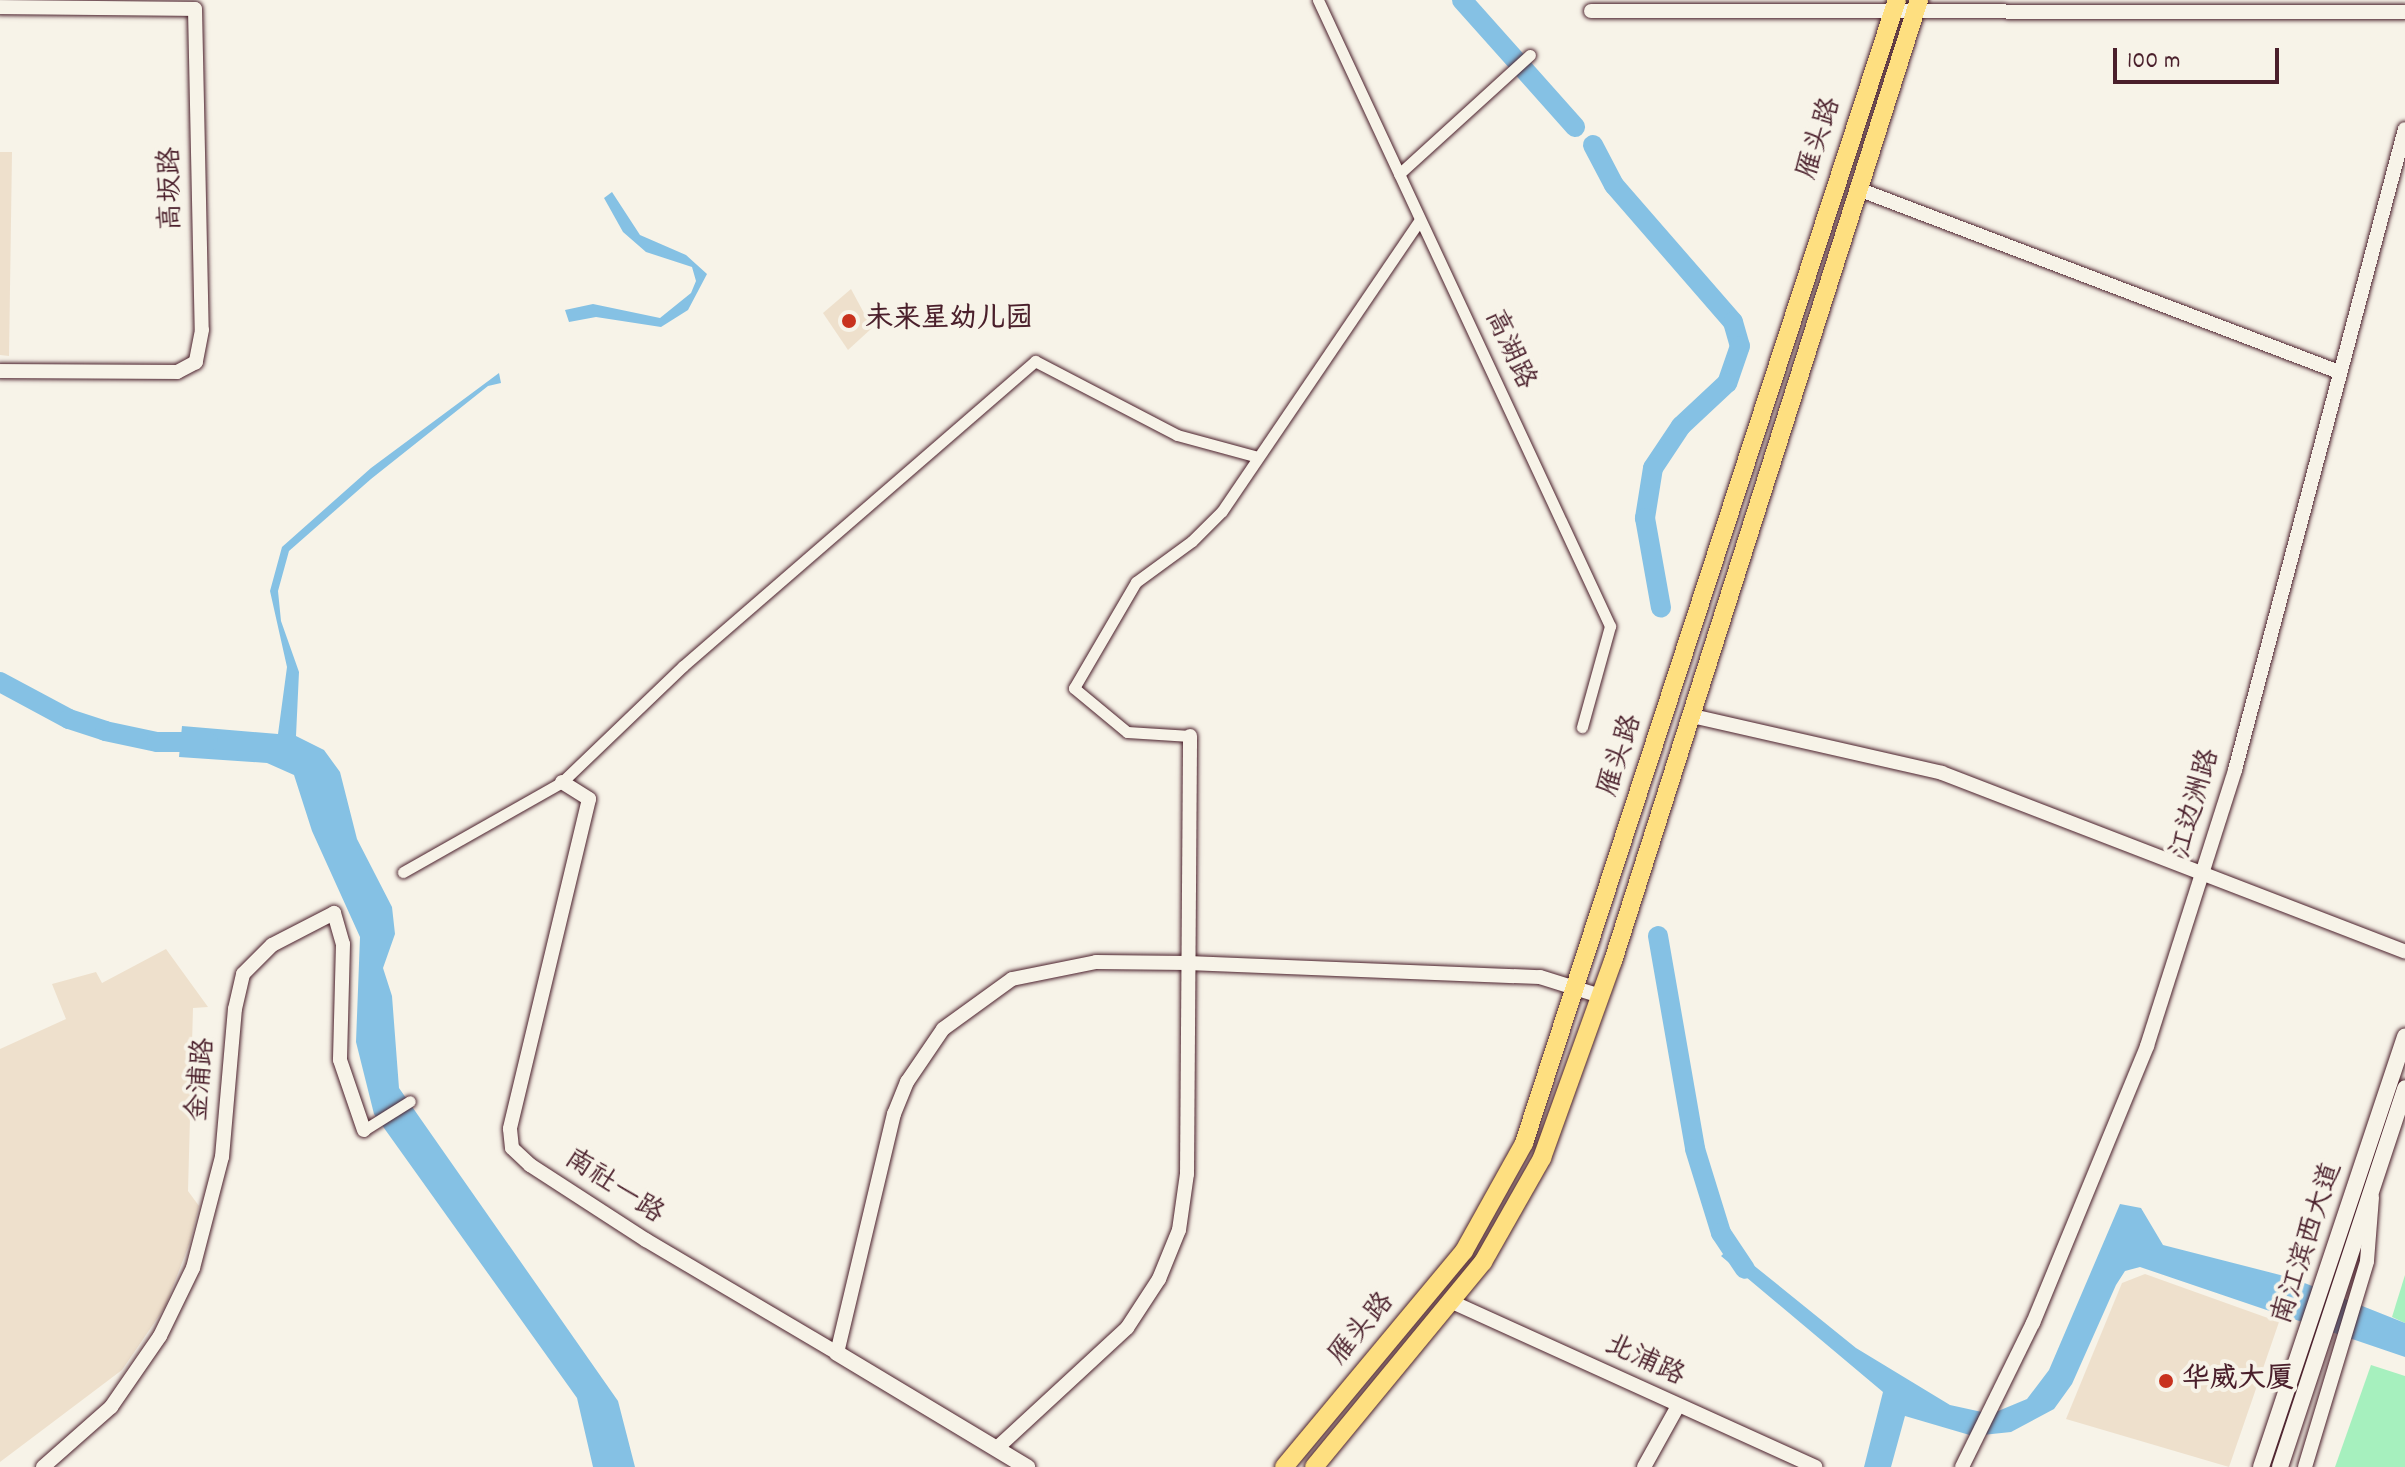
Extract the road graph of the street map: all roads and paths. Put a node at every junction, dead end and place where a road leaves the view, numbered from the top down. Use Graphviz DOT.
graph roads {
  1 [pos="1318,0"];
  2 [pos="0,7"];
  3 [pos="1894,7"];
  4 [pos="1916,8"];
  5 [pos="1591,11"];
  6 [pos="2405,12"];
  7 [pos="1530,55"];
  8 [pos="2405,129"];
  9 [pos="1399,174"];
  10 [pos="1858,189"];
  11 [pos="1419,221"];
  12 [pos="0,371"];
  13 [pos="2339,372"];
  14 [pos="1258,457"];
  15 [pos="1692,716"];
  16 [pos="1582,727"];
  17 [pos="1190,736"];
  18 [pos="562,782"];
  19 [pos="403,872"];
  20 [pos="2204,874"];
  21 [pos="2405,952"];
  22 [pos="1188,963"];
  23 [pos="1577,989"];
  24 [pos="1597,995"];
  25 [pos="2405,1036"];
  26 [pos="2405,1088"];
  27 [pos="410,1101"];
  28 [pos="367,1128"];
  29 [pos="2373,1188"];
  30 [pos="2330,1290"];
  31 [pos="1452,1302"];
  32 [pos="2325,1333"];
  33 [pos="837,1353"];
  34 [pos="1678,1406"];
  35 [pos="997,1448"];
  36 [pos="43,1467"];
  37 [pos="1027,1467"];
  38 [pos="1284,1467"];
  39 [pos="1314,1467"];
  40 [pos="1644,1467"];
  41 [pos="1815,1467"];
  42 [pos="1962,1467"];
  43 [pos="2261,1467"];
  44 [pos="2280,1467"];
  45 [pos="2305,1467"];
  1 -- 9 [label="street, 高湖路"];
  2 -- 12 [label="street, 高坂路"];
  3 -- 4 [label="street"];
  3 -- 5 [label="street"];
  3 -- 23 [label="main road, 雁头路"];
  4 -- 6 [label="street"];
  4 -- 10 [label="main road, 雁头路"];
  7 -- 9 [label="street"];
  8 -- 13 [label="street, 江边洲路"];
  9 -- 11 [label="street, 高湖路"];
  10 -- 13 [label="street"];
  10 -- 15 [label="main road, 雁头路"];
  11 -- 14 [label="street"];
  11 -- 16 [label="street, 高湖路"];
  13 -- 20 [label="street, 江边洲路"];
  14 -- 17 [label="street"];
  14 -- 18 [label="street"];
  15 -- 20 [label="street"];
  15 -- 24 [label="main road, 雁头路"];
  17 -- 22 [label="street"];
  18 -- 19 [label="street"];
  18 -- 33 [label="street, 南社一路"];
  20 -- 21 [label="street"];
  20 -- 42 [label="street, 江边洲路"];
  22 -- 23 [label="street"];
  22 -- 33 [label="street"];
  22 -- 35 [label="street"];
  23 -- 24 [label="street"];
  23 -- 38 [label="main road, 雁头路"];
  24 -- 31 [label="main road, 雁头路"];
  25 -- 30 [label="main road, 南江滨西大道"];
  26 -- 29 [label="main road, 南江滨西大道"];
  27 -- 28 [label="street"];
  28 -- 36 [label="street, 金浦路"];
  29 -- 30 [label="main road, 南江滨西大道"];
  29 -- 32 [label="street"];
  30 -- 32 [label="main road, 南江滨西大道"];
  31 -- 34 [label="street, 北浦路"];
  31 -- 39 [label="main road, 雁头路"];
  32 -- 43 [label="main road, 南江滨西大道"];
  32 -- 44 [label="main road, 南江滨西大道"];
  32 -- 45 [label="street"];
  33 -- 35 [label="main road, 南社一路"];
  34 -- 40 [label="street"];
  34 -- 41 [label="street, 北浦路"];
  35 -- 37 [label="main road, 南社一路"];
}
